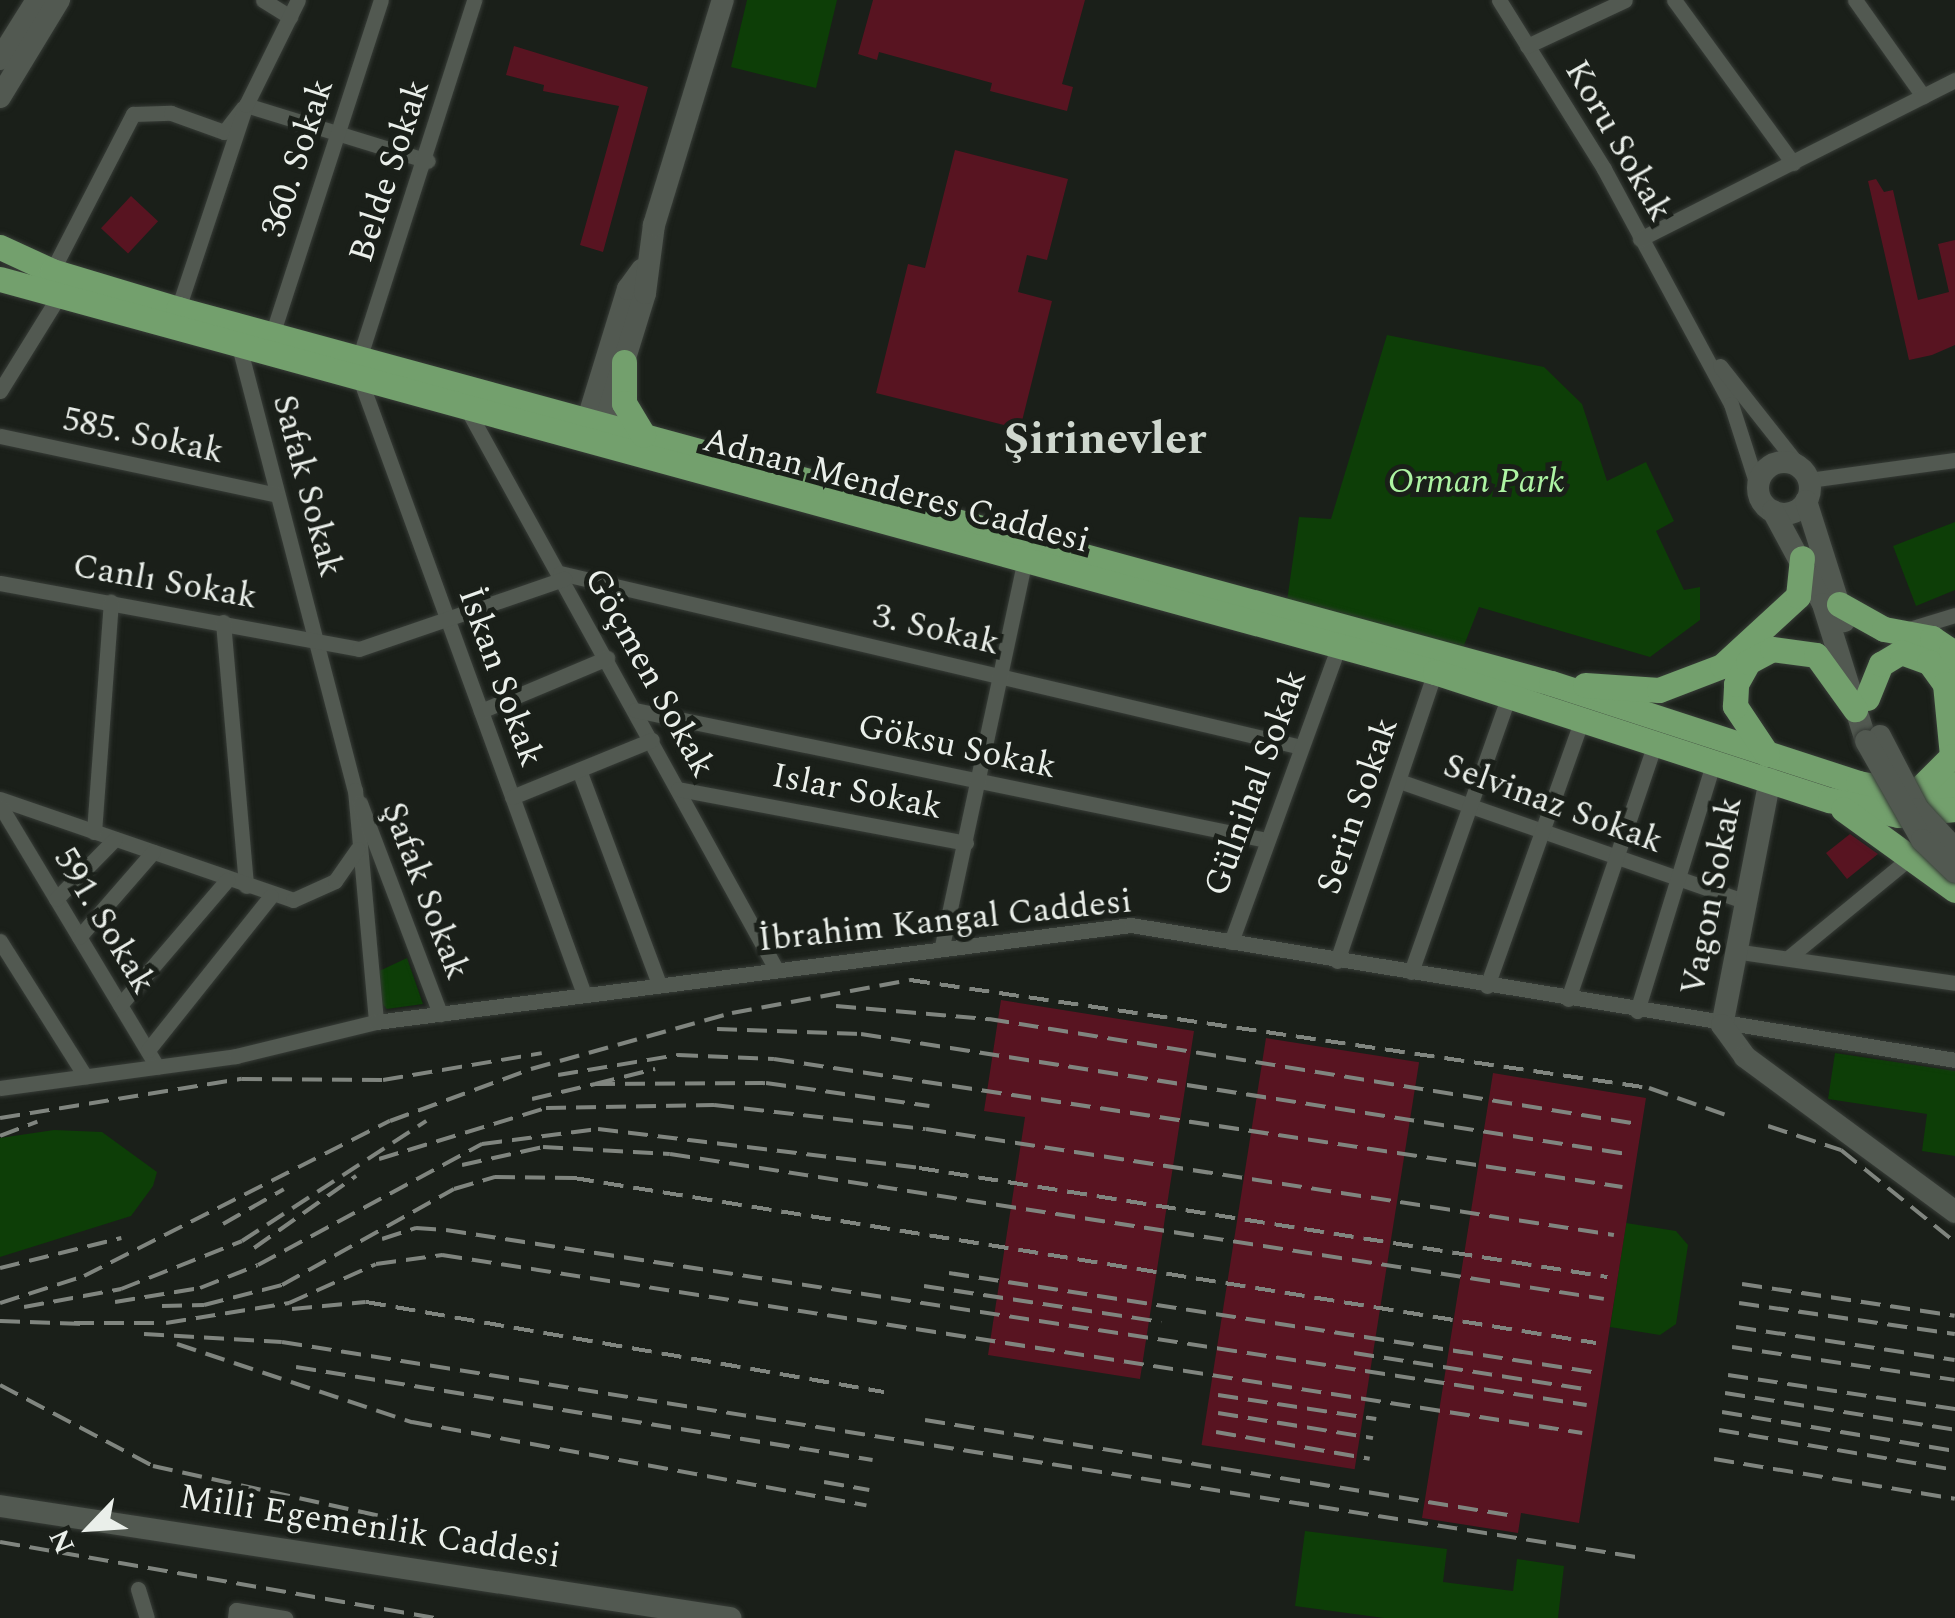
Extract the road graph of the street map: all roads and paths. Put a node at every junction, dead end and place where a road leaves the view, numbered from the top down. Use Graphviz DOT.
graph roads {
  1 [pos="37,0"];
  2 [pos="58,0"];
  3 [pos="263,0"];
  4 [pos="298,0"];
  5 [pos="382,0"];
  6 [pos="474,0"];
  7 [pos="723,0"];
  8 [pos="1499,0"];
  9 [pos="1625,0"];
  10 [pos="1674,0"];
  11 [pos="1855,0"];
  12 [pos="290,17"];
  13 [pos="1527,46"];
  14 [pos="0,60"];
  15 [pos="1955,80"];
  16 [pos="1922,96"];
  17 [pos="0,97"];
  18 [pos="246,105"];
  19 [pos="338,134"];
  20 [pos="428,161"];
  21 [pos="1793,163"];
  22 [pos="1640,239"];
  23 [pos="0,247"];
  24 [pos="642,270"];
  25 [pos="0,279"];
  26 [pos="56,284"];
  27 [pos="178,309"];
  28 [pos="1682,314"];
  29 [pos="272,335"];
  30 [pos="239,346"];
  31 [pos="624,362"];
  32 [pos="360,369"];
  33 [pos="600,378"];
  34 [pos="0,391"];
  35 [pos="467,408"];
  36 [pos="544,409"];
  37 [pos="593,432"];
  38 [pos="644,435"];
  39 [pos="0,436"];
  40 [pos="1955,460"];
  41 [pos="1805,482"];
  42 [pos="1758,491"];
  43 [pos="274,494"];
  44 [pos="1773,512"];
  45 [pos="1802,558"];
  46 [pos="1024,563"];
  47 [pos="562,576"];
  48 [pos="0,583"];
  49 [pos="111,602"];
  50 [pos="1839,604"];
  51 [pos="1955,614"];
  52 [pos="448,621"];
  53 [pos="223,622"];
  54 [pos="1902,632"];
  55 [pos="318,642"];
  56 [pos="1338,646"];
  57 [pos="1954,656"];
  58 [pos="607,658"];
  59 [pos="1436,672"];
  60 [pos="994,674"];
  61 [pos="1551,683"];
  62 [pos="1510,693"];
  63 [pos="1861,703"];
  64 [pos="636,710"];
  65 [pos="481,711"];
  66 [pos="1583,716"];
  67 [pos="1873,738"];
  68 [pos="652,740"];
  69 [pos="1656,740"];
  70 [pos="1297,746"];
  71 [pos="1714,760"];
  72 [pos="1771,768"];
  73 [pos="579,770"];
  74 [pos="1399,782"];
  75 [pos="982,784"];
  76 [pos="1955,784"];
  77 [pos="678,789"];
  78 [pos="355,790"];
  79 [pos="1914,793"];
  80 [pos="512,797"];
  81 [pos="1830,800"];
  82 [pos="2,804"];
  83 [pos="1468,805"];
  84 [pos="1955,809"];
  85 [pos="94,832"];
  86 [pos="1540,832"];
  87 [pos="115,839"];
  88 [pos="1266,840"];
  89 [pos="966,843"];
  90 [pos="357,849"];
  91 [pos="1955,849"];
  92 [pos="153,852"];
  93 [pos="1616,856"];
  94 [pos="1912,856"];
  95 [pos="1955,872"];
  96 [pos="227,880"];
  97 [pos="1676,880"];
  98 [pos="246,886"];
  99 [pos="1955,890"];
  100 [pos="270,896"];
  101 [pos="56,899"];
  102 [pos="1744,902"];
  103 [pos="79,937"];
  104 [pos="0,941"];
  105 [pos="1231,942"];
  106 [pos="942,946"];
  107 [pos="1734,951"];
  108 [pos="1788,958"];
  109 [pos="1337,960"];
  110 [pos="776,968"];
  111 [pos="1411,972"];
  112 [pos="1955,983"];
  113 [pos="659,984"];
  114 [pos="1487,986"];
  115 [pos="584,994"];
  116 [pos="1568,999"];
  117 [pos="120,1005"];
  118 [pos="1637,1010"];
  119 [pos="440,1014"];
  120 [pos="376,1022"];
  121 [pos="1722,1025"];
  122 [pos="148,1050"];
  123 [pos="1955,1060"];
  124 [pos="157,1066"];
  125 [pos="85,1076"];
  126 [pos="0,1088"];
  127 [pos="1955,1212"];
  128 [pos="0,1506"];
  129 [pos="0,1517"];
  130 [pos="138,1589"];
  131 [pos="147,1618"];
  132 [pos="235,1618"];
  133 [pos="285,1618"];
  134 [pos="636,1618"];
  135 [pos="730,1618"];
  1 -- 14 [label="main road"];
  2 -- 17 [label="main road"];
  3 -- 12 [label="street"];
  4 -- 12 [label="street"];
  5 -- 19 [label="street, 360. Sokak"];
  6 -- 20 [label="street, Belde Sokak"];
  7 -- 24 [label="main road"];
  8 -- 13 [label="street, Koru Sokak"];
  9 -- 13 [label="street"];
  10 -- 21 [label="street"];
  11 -- 16 [label="street"];
  12 -- 18 [label="street"];
  13 -- 22 [label="street, Koru Sokak"];
  15 -- 16 [label="street"];
  16 -- 21 [label="street"];
  18 -- 19 [label="street"];
  18 -- 26 [label="street"];
  18 -- 27 [label="street"];
  19 -- 20 [label="street"];
  19 -- 29 [label="street, 360. Sokak"];
  20 -- 32 [label="street, Belde Sokak"];
  21 -- 22 [label="street"];
  22 -- 28 [label="street, Koru Sokak"];
  23 -- 26 [label="main road, Adnan Menderes Caddesi"];
  24 -- 31 [label="main road"];
  24 -- 33 [label="main road"];
  25 -- 26 [label="main road, Adnan Menderes Caddesi"];
  26 -- 27 [label="main road, Adnan Menderes Caddesi"];
  26 -- 30 [label="main road, Adnan Menderes Caddesi"];
  26 -- 34 [label="street"];
  27 -- 29 [label="main road, Adnan Menderes Caddesi"];
  28 -- 41 [label="street"];
  28 -- 42 [label="street"];
  29 -- 32 [label="main road, Adnan Menderes Caddesi"];
  30 -- 32 [label="main road, Adnan Menderes Caddesi"];
  30 -- 43 [label="street, Safak Sokak"];
  31 -- 37 [label="main road"];
  31 -- 38 [label="main road"];
  32 -- 35 [label="main road, Adnan Menderes Caddesi"];
  32 -- 36 [label="main road, Adnan Menderes Caddesi"];
  32 -- 52 [label="street, İskan Sokak"];
  33 -- 36 [label="main road"];
  33 -- 37 [label="main road"];
  35 -- 37 [label="main road, Adnan Menderes Caddesi"];
  35 -- 47 [label="street, Göçmen Sokak"];
  36 -- 37 [label="main road, Adnan Menderes Caddesi"];
  37 -- 38 [label="main road, Adnan Menderes Caddesi"];
  37 -- 46 [label="main road, Adnan Menderes Caddesi"];
  38 -- 61 [label="main road, Adnan Menderes Caddesi"];
  39 -- 43 [label="street, 585. Sokak"];
  40 -- 41 [label="street"];
  41 -- 42 [label="main road"];
  41 -- 44 [label="main road"];
  41 -- 50 [label="main road"];
  42 -- 44 [label="main road"];
  43 -- 55 [label="street, Safak Sokak"];
  44 -- 45 [label="main road"];
  45 -- 61 [label="main road"];
  45 -- 63 [label="main road"];
  46 -- 56 [label="main road, Adnan Menderes Caddesi"];
  46 -- 60 [label="street"];
  47 -- 52 [label="street, Canlı Sokak"];
  47 -- 58 [label="street, Göçmen Sokak"];
  47 -- 60 [label="street, 3. Sokak"];
  48 -- 49 [label="street, Canlı Sokak"];
  49 -- 53 [label="street, Canlı Sokak"];
  49 -- 85 [label="street"];
  50 -- 54 [label="main road"];
  50 -- 63 [label="main road"];
  51 -- 54 [label="street"];
  52 -- 55 [label="street, Canlı Sokak"];
  52 -- 65 [label="street, İskan Sokak"];
  53 -- 55 [label="street, Canlı Sokak"];
  53 -- 98 [label="street"];
  54 -- 57 [label="main road"];
  55 -- 78 [label="street, Şafak Sokak"];
  56 -- 59 [label="main road, Adnan Menderes Caddesi"];
  56 -- 70 [label="street, Gülnihal Sokak"];
  58 -- 64 [label="street, Göçmen Sokak"];
  58 -- 65 [label="street"];
  59 -- 62 [label="main road, Adnan Menderes Caddesi"];
  59 -- 74 [label="street, Serin Sokak"];
  60 -- 70 [label="street, 3. Sokak"];
  60 -- 75 [label="street"];
  61 -- 72 [label="main road, Adnan Menderes Caddesi"];
  62 -- 66 [label="main road, Adnan Menderes Caddesi"];
  62 -- 83 [label="street"];
  63 -- 67 [label="main road"];
  63 -- 72 [label="main road"];
  63 -- 79 [label="main road"];
  64 -- 68 [label="street, Göçmen Sokak"];
  64 -- 75 [label="street, Göksu Sokak"];
  65 -- 80 [label="street, İskan Sokak"];
  66 -- 69 [label="main road, Adnan Menderes Caddesi"];
  66 -- 86 [label="street"];
  67 -- 91 [label="main road, bridge"];
  67 -- 95 [label="main road, bridge"];
  68 -- 73 [label="street"];
  68 -- 77 [label="street, Göçmen Sokak"];
  69 -- 71 [label="main road, Adnan Menderes Caddesi"];
  69 -- 93 [label="street"];
  70 -- 88 [label="street, Gülnihal Sokak"];
  71 -- 72 [label="main road, Adnan Menderes Caddesi"];
  71 -- 97 [label="street"];
  72 -- 79 [label="main road"];
  72 -- 81 [label="main road"];
  72 -- 102 [label="main road, Vagon Sokak"];
  73 -- 80 [label="street"];
  73 -- 113 [label="street"];
  74 -- 83 [label="street, Selvinaz Sokak"];
  74 -- 109 [label="street, Serin Sokak"];
  75 -- 88 [label="street, Göksu Sokak"];
  75 -- 89 [label="street"];
  76 -- 79 [label="main road"];
  77 -- 89 [label="street, Islar Sokak"];
  77 -- 110 [label="street, Göçmen Sokak"];
  78 -- 90 [label="street, Şafak Sokak"];
  78 -- 119 [label="street, Şafak Sokak"];
  80 -- 115 [label="street, İskan Sokak"];
  81 -- 84 [label="main road"];
  81 -- 94 [label="main road"];
  82 -- 85 [label="street"];
  82 -- 101 [label="street, 591. Sokak"];
  83 -- 86 [label="street, Selvinaz Sokak"];
  83 -- 111 [label="street"];
  85 -- 87 [label="street"];
  86 -- 93 [label="street, Selvinaz Sokak"];
  86 -- 114 [label="street"];
  87 -- 92 [label="street"];
  87 -- 101 [label="street"];
  88 -- 105 [label="street, Gülnihal Sokak"];
  89 -- 106 [label="street"];
  90 -- 100 [label="street"];
  90 -- 120 [label="street, Şafak Sokak"];
  92 -- 96 [label="street"];
  92 -- 103 [label="street"];
  93 -- 97 [label="street, Selvinaz Sokak"];
  93 -- 116 [label="street"];
  94 -- 99 [label="main road"];
  94 -- 108 [label="street"];
  96 -- 98 [label="street"];
  96 -- 117 [label="street"];
  97 -- 102 [label="street, Selvinaz Sokak"];
  97 -- 118 [label="street"];
  98 -- 100 [label="street"];
  100 -- 122 [label="street"];
  101 -- 103 [label="street, 591. Sokak"];
  102 -- 107 [label="main road, Vagon Sokak"];
  103 -- 117 [label="street, 591. Sokak"];
  104 -- 125 [label="street"];
  105 -- 106 [label="street, İbrahim Kangal Caddesi"];
  105 -- 109 [label="street, İbrahim Kangal Caddesi"];
  106 -- 110 [label="street, İbrahim Kangal Caddesi"];
  107 -- 108 [label="street"];
  107 -- 121 [label="main road, Vagon Sokak"];
  108 -- 112 [label="street"];
  109 -- 111 [label="street, İbrahim Kangal Caddesi"];
  110 -- 113 [label="street, İbrahim Kangal Caddesi"];
  111 -- 114 [label="street, İbrahim Kangal Caddesi"];
  113 -- 115 [label="street, İbrahim Kangal Caddesi"];
  114 -- 116 [label="street, İbrahim Kangal Caddesi"];
  115 -- 119 [label="street, İbrahim Kangal Caddesi"];
  116 -- 118 [label="street, İbrahim Kangal Caddesi"];
  117 -- 122 [label="street, 591. Sokak"];
  118 -- 121 [label="street, İbrahim Kangal Caddesi"];
  119 -- 120 [label="street, İbrahim Kangal Caddesi"];
  120 -- 124 [label="street, İbrahim Kangal Caddesi"];
  121 -- 123 [label="street, İbrahim Kangal Caddesi"];
  121 -- 127 [label="main road, Vagon Sokak"];
  122 -- 124 [label="street, 591. Sokak"];
  124 -- 125 [label="street, İbrahim Kangal Caddesi"];
  125 -- 126 [label="street, İbrahim Kangal Caddesi"];
  128 -- 135 [label="main road, Milli Egemenlik Caddesi"];
  129 -- 134 [label="main road, Milli Egemenlik Caddesi"];
  130 -- 131 [label="street"];
  132 -- 133 [label="street"];
}
